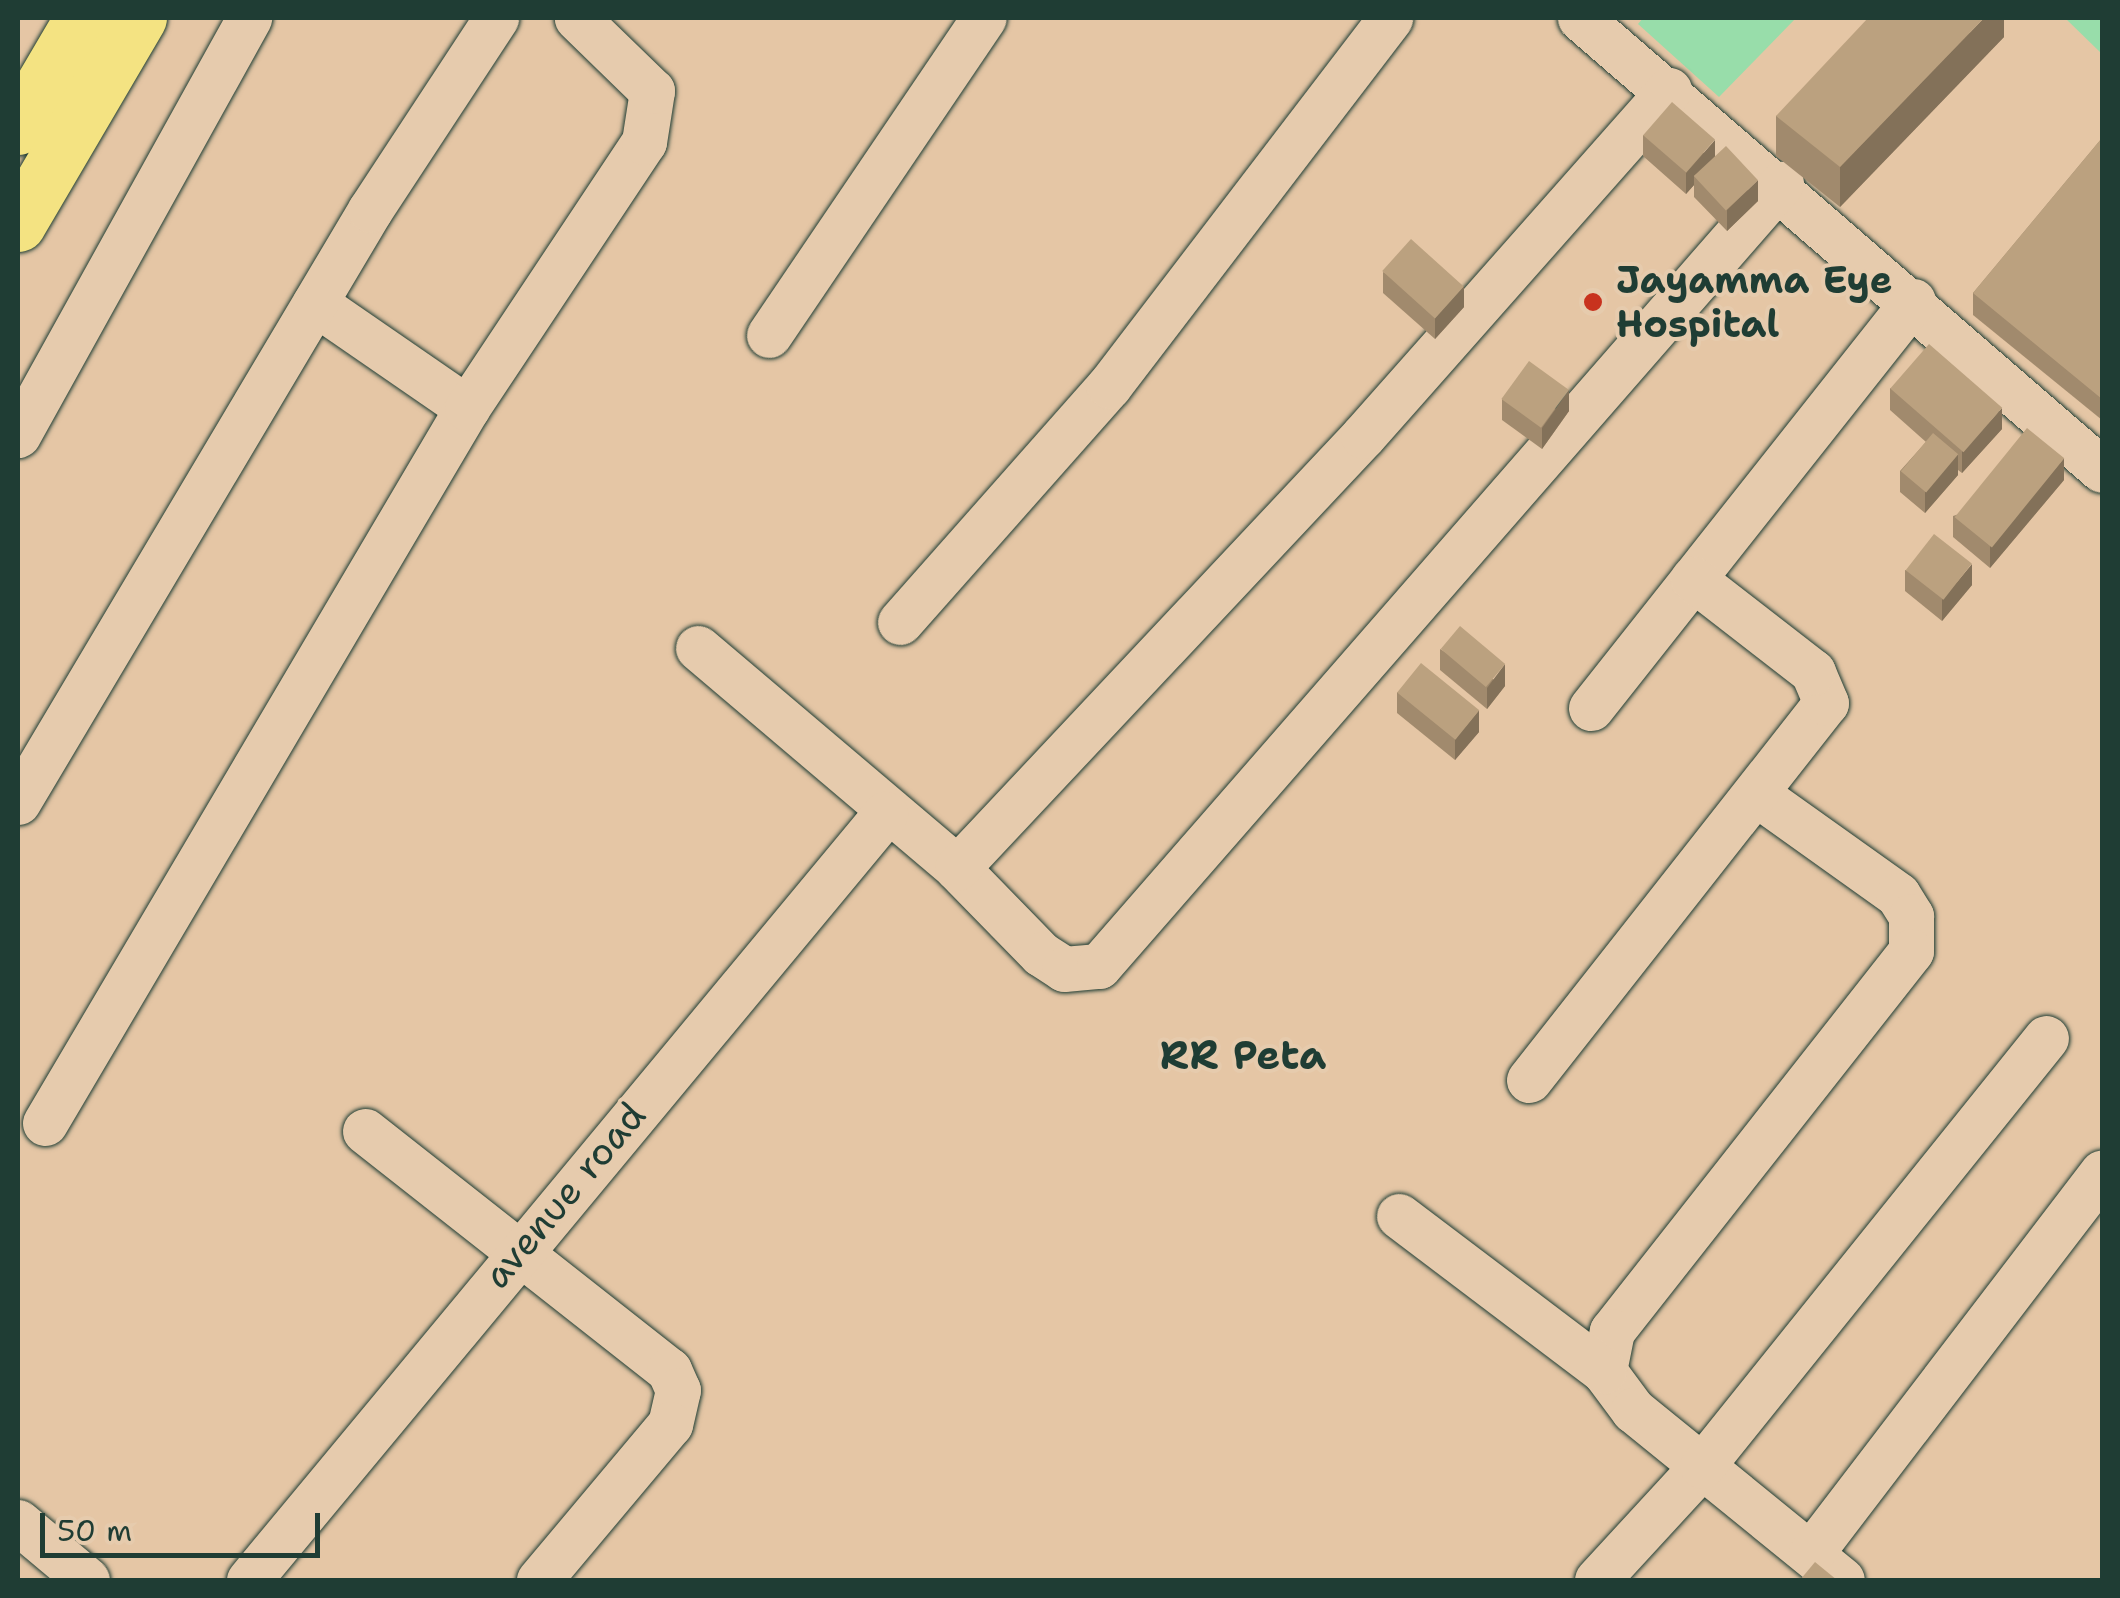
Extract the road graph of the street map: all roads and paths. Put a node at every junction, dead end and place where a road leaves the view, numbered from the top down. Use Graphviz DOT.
graph roads {
  1 [pos="49,18"];
  2 [pos="82,18"];
  3 [pos="139,18"];
  4 [pos="249,18"];
  5 [pos="496,18"];
  6 [pos="577,18"];
  7 [pos="984,18"];
  8 [pos="1390,18"];
  9 [pos="1580,18"];
  10 [pos="1670,90"];
  11 [pos="36,114"];
  12 [pos="1781,184"];
  13 [pos="18,224"];
  14 [pos="1913,301"];
  15 [pos="315,303"];
  16 [pos="770,335"];
  17 [pos="467,408"];
  18 [pos="18,435"];
  19 [pos="2102,470"];
  20 [pos="1694,579"];
  21 [pos="900,622"];
  22 [pos="698,648"];
  23 [pos="1591,708"];
  24 [pos="1758,795"];
  25 [pos="18,802"];
  26 [pos="885,814"];
  27 [pos="957,868"];
  28 [pos="2046,1038"];
  29 [pos="1529,1080"];
  30 [pos="45,1122"];
  31 [pos="366,1132"];
  32 [pos="2102,1173"];
  33 [pos="1399,1216"];
  34 [pos="516,1251"];
  35 [pos="1604,1371"];
  36 [pos="1702,1466"];
  37 [pos="18,1522"];
  38 [pos="1826,1567"];
  39 [pos="87,1580"];
  40 [pos="249,1580"];
  41 [pos="539,1580"];
  42 [pos="1597,1580"];
  1 -- 11 [label="street"];
  2 -- 11 [label="main road"];
  3 -- 11 [label="main road"];
  4 -- 18 [label="street"];
  5 -- 15 [label="street"];
  6 -- 17 [label="street"];
  7 -- 16 [label="street"];
  8 -- 21 [label="street"];
  9 -- 10 [label="street"];
  10 -- 12 [label="street"];
  10 -- 27 [label="street"];
  11 -- 13 [label="main road"];
  12 -- 14 [label="street"];
  12 -- 27 [label="street"];
  14 -- 19 [label="street"];
  14 -- 20 [label="street"];
  15 -- 17 [label="street"];
  15 -- 25 [label="street"];
  17 -- 30 [label="street"];
  20 -- 23 [label="street"];
  20 -- 24 [label="street"];
  22 -- 26 [label="street"];
  24 -- 29 [label="street"];
  24 -- 35 [label="street"];
  26 -- 27 [label="street"];
  26 -- 34 [label="street, avenue road"];
  28 -- 36 [label="street"];
  31 -- 34 [label="street"];
  32 -- 38 [label="street"];
  33 -- 35 [label="street"];
  34 -- 40 [label="street, avenue road"];
  34 -- 41 [label="street"];
  35 -- 36 [label="street"];
  36 -- 38 [label="street"];
  36 -- 42 [label="street"];
  37 -- 39 [label="street"];
}
